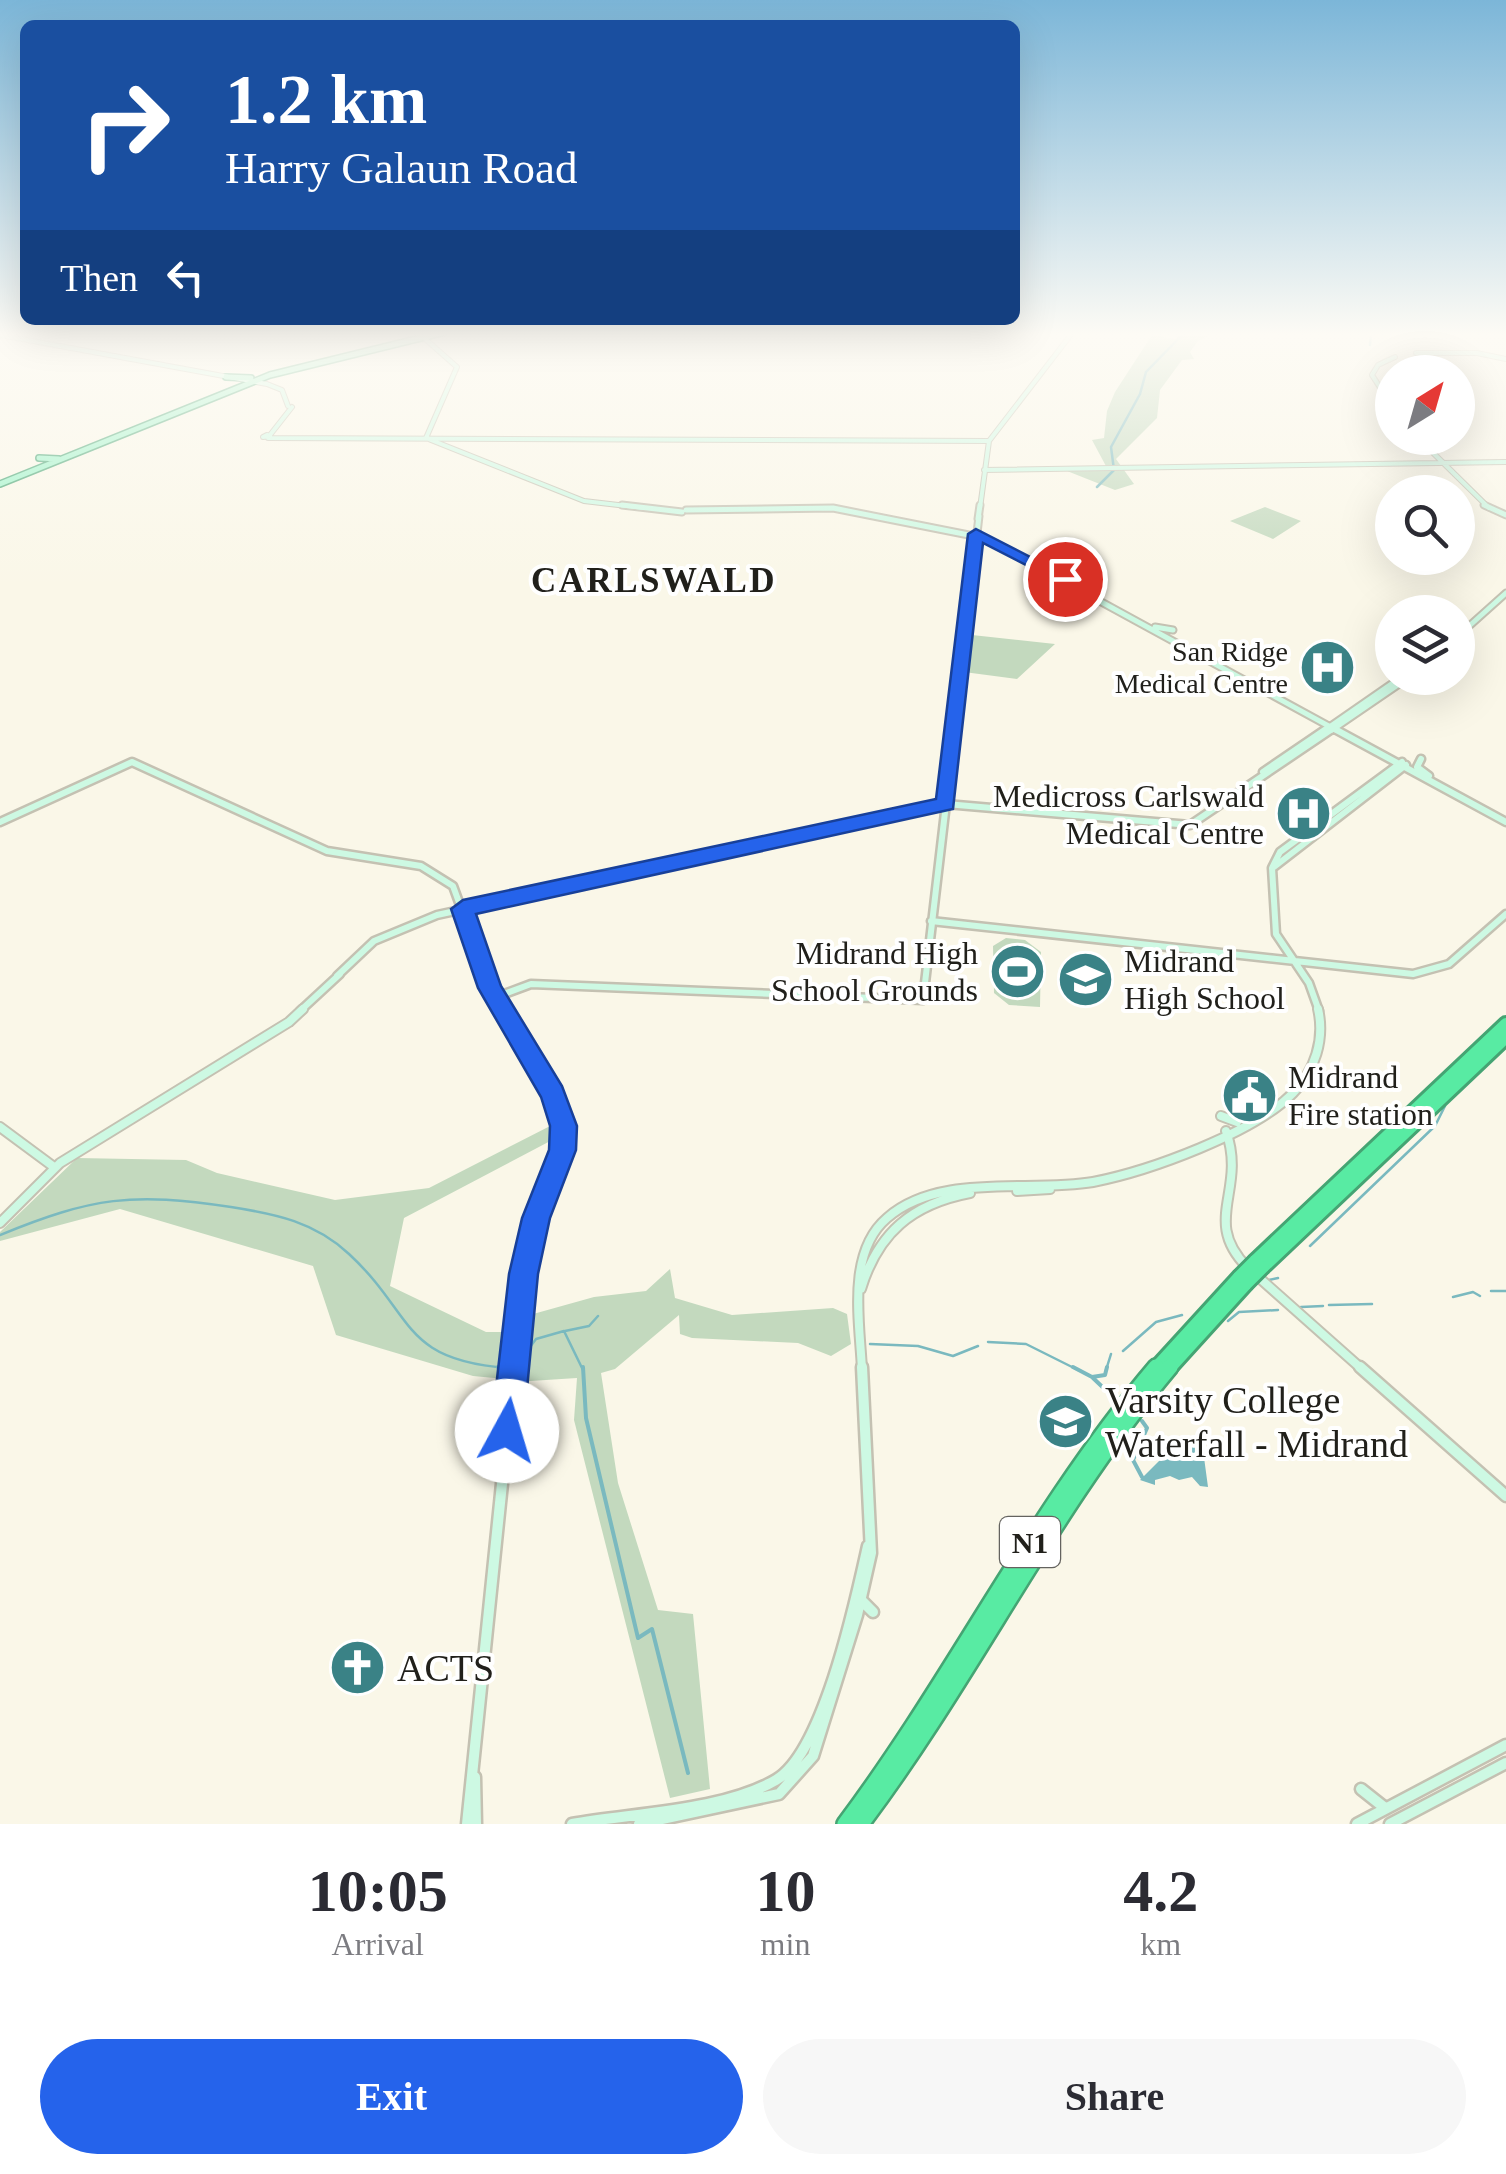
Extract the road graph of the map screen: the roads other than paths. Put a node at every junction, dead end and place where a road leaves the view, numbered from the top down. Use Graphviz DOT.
graph roads {
  1 [pos="164,417"];
  2 [pos="282,417"];
  3 [pos="435,417"];
  4 [pos="1007,417"];
  5 [pos="426,438"];
  6 [pos="989,441"];
  7 [pos="1432,455"];
  8 [pos="70,457"];
  9 [pos="1506,462"];
  10 [pos="1439,463"];
  11 [pos="56,466"];
  12 [pos="985,469"];
  13 [pos="28,472"];
  14 [pos="0,484"];
  15 [pos="837,508"];
  16 [pos="856,511"];
  17 [pos="1506,515"];
  18 [pos="883,516"];
  19 [pos="896,518"];
  20 [pos="977,536"];
  21 [pos="1023,556"];
  22 [pos="1044,570"];
  23 [pos="1506,592"];
  24 [pos="1493,602"];
  25 [pos="1504,608"];
  26 [pos="1138,618"];
  27 [pos="1475,618"];
  28 [pos="1168,634"];
  29 [pos="1179,643"];
  30 [pos="1199,656"];
  31 [pos="1247,677"];
  32 [pos="1374,685"];
  33 [pos="1382,695"];
  34 [pos="1374,696"];
  35 [pos="1315,716"];
  36 [pos="1335,725"];
  37 [pos="1318,733"];
  38 [pos="1348,734"];
  39 [pos="1274,750"];
  40 [pos="1292,750"];
  41 [pos="1421,759"];
  42 [pos="1274,763"];
  43 [pos="1399,766"];
  44 [pos="1415,772"];
  45 [pos="1430,777"];
  46 [pos="1248,787"];
  47 [pos="946,804"];
  48 [pos="1506,820"];
  49 [pos="0,822"];
  50 [pos="463,909"];
  51 [pos="1506,914"];
  52 [pos="931,920"];
  53 [pos="1293,961"];
  54 [pos="1313,963"];
  55 [pos="1312,990"];
  56 [pos="496,997"];
  57 [pos="1506,1013"];
  58 [pos="1506,1024"];
  59 [pos="1506,1040"];
  60 [pos="1316,1057"];
  61 [pos="1465,1070"];
  62 [pos="1317,1082"];
  63 [pos="1220,1116"];
  64 [pos="1248,1120"];
  65 [pos="0,1127"];
  66 [pos="1224,1132"];
  67 [pos="1212,1137"];
  68 [pos="1228,1148"];
  69 [pos="54,1167"];
  70 [pos="1227,1200"];
  71 [pos="0,1223"];
  72 [pos="1242,1280"];
  73 [pos="1506,1496"];
  74 [pos="871,1530"];
  75 [pos="861,1600"];
  76 [pos="873,1612"];
  77 [pos="1506,1745"];
  78 [pos="1506,1763"];
  79 [pos="474,1771"];
  80 [pos="1361,1789"];
  81 [pos="1386,1808"];
  82 [pos="1371,1820"];
  83 [pos="467,1824"];
  84 [pos="476,1824"];
  85 [pos="572,1824"];
  86 [pos="638,1824"];
  87 [pos="845,1824"];
  88 [pos="861,1824"];
  89 [pos="1357,1824"];
  90 [pos="1390,1824"];
  1 -- 8 [label="main road"];
  2 -- 5 [label="main road"];
  3 -- 5 [label="main road"];
  4 -- 6 [label="main road"];
  5 -- 6 [label="main road"];
  5 -- 15 [label="main road"];
  6 -- 12 [label="main road"];
  7 -- 10 [label="main road"];
  8 -- 11 [label="main road"];
  8 -- 13 [label="main road"];
  9 -- 10 [label="main road"];
  10 -- 12 [label="main road"];
  10 -- 17 [label="main road"];
  11 -- 13 [label="main road"];
  11 -- 14 [label="main road"];
  12 -- 20 [label="main road"];
  13 -- 14 [label="main road"];
  15 -- 16 [label="main road"];
  15 -- 19 [label="main road"];
  16 -- 18 [label="main road"];
  16 -- 18 [label="main road"];
  18 -- 19 [label="main road"];
  19 -- 20 [label="main road"];
  20 -- 21 [label="main road"];
  20 -- 22 [label="main road"];
  20 -- 47 [label="main road"];
  21 -- 22 [label="main road"];
  21 -- 26 [label="main road"];
  22 -- 28 [label="main road"];
  23 -- 24 [label="main road"];
  24 -- 25 [label="main road"];
  24 -- 27 [label="main road"];
  26 -- 28 [label="main road"];
  26 -- 28 [label="main road"];
  28 -- 29 [label="main road"];
  28 -- 30 [label="main road"];
  29 -- 30 [label="main road"];
  29 -- 31 [label="main road"];
  30 -- 31 [label="main road"];
  31 -- 35 [label="main road"];
  32 -- 34 [label="main road"];
  33 -- 36 [label="main road"];
  34 -- 36 [label="main road"];
  35 -- 36 [label="main road"];
  35 -- 36 [label="main road"];
  35 -- 37 [label="main road"];
  36 -- 37 [label="main road"];
  36 -- 38 [label="main road"];
  36 -- 38 [label="main road"];
  36 -- 46 [label="main road"];
  37 -- 40 [label="main road"];
  38 -- 43 [label="main road"];
  39 -- 40 [label="main road"];
  39 -- 42 [label="main road"];
  40 -- 42 [label="main road"];
  41 -- 45 [label="main road"];
  42 -- 46 [label="main road"];
  43 -- 44 [label="main road"];
  43 -- 44 [label="main road"];
  43 -- 45 [label="main road"];
  43 -- 53 [label="main road"];
  44 -- 48 [label="main road"];
  45 -- 48 [label="main road"];
  46 -- 47 [label="main road"];
  47 -- 50 [label="main road"];
  47 -- 52 [label="main road"];
  49 -- 50 [label="main road"];
  50 -- 56 [label="main road"];
  50 -- 69 [label="main road"];
  51 -- 54 [label="main road"];
  52 -- 53 [label="main road"];
  52 -- 56 [label="main road"];
  53 -- 54 [label="main road"];
  53 -- 55 [label="main road"];
  54 -- 55 [label="main road"];
  55 -- 60 [label="main road"];
  56 -- 79 [label="main road"];
  57 -- 61 [label="highway"];
  58 -- 61 [label="highway, N1"];
  59 -- 61 [label="highway"];
  60 -- 62 [label="main road"];
  60 -- 64 [label="main road"];
  61 -- 72 [label="highway, N1, bridge"];
  63 -- 64 [label="main road"];
  64 -- 66 [label="main road"];
  65 -- 69 [label="main road"];
  66 -- 67 [label="main road"];
  66 -- 68 [label="main road"];
  66 -- 70 [label="main road"];
  67 -- 68 [label="main road"];
  67 -- 74 [label="main road"];
  68 -- 70 [label="main road"];
  69 -- 71 [label="main road"];
  70 -- 73 [label="main road"];
  72 -- 87 [label="highway, N1"];
  72 -- 88 [label="highway, N1"];
  74 -- 75 [label="main road"];
  74 -- 85 [label="main road"];
  75 -- 76 [label="main road"];
  75 -- 86 [label="main road"];
  77 -- 81 [label="main road"];
  78 -- 90 [label="main road"];
  79 -- 83 [label="main road"];
  79 -- 84 [label="main road"];
  80 -- 81 [label="main road"];
  81 -- 82 [label="main road"];
  82 -- 89 [label="main road"];
}
